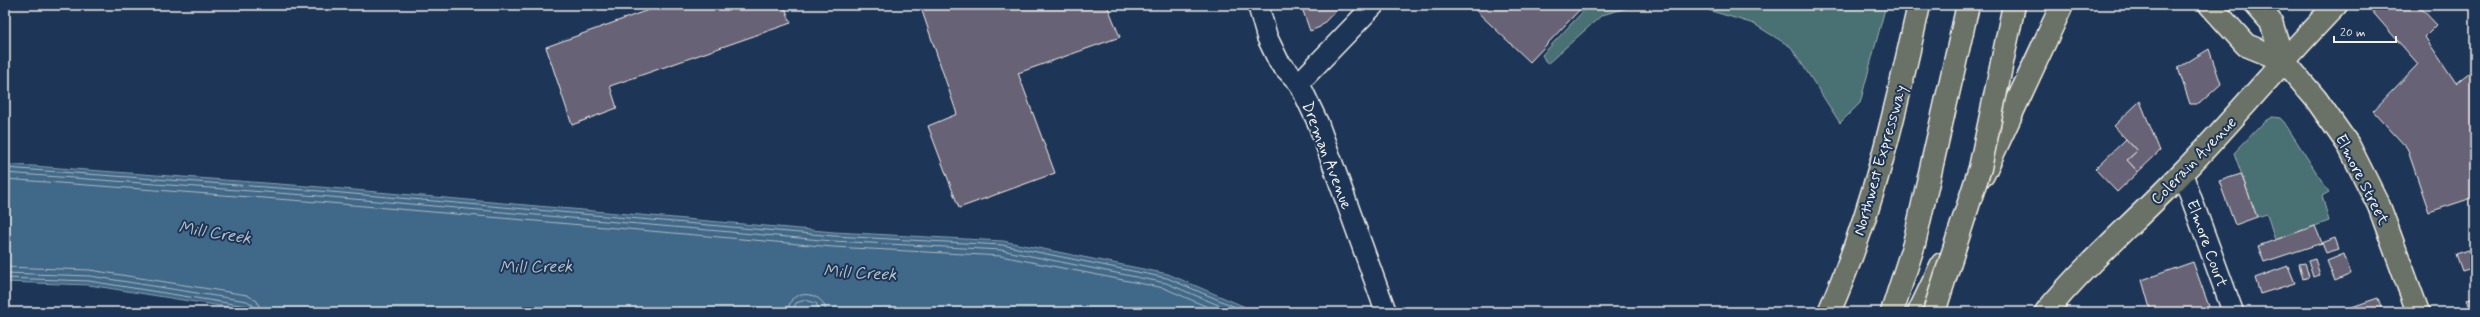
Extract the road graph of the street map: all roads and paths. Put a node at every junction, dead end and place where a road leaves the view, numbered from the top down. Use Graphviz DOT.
graph roads {
  1 [pos="1258,5"];
  2 [pos="1374,5"];
  3 [pos="1919,5"];
  4 [pos="1968,5"];
  5 [pos="2014,5"];
  6 [pos="2062,5"];
  7 [pos="2210,5"];
  8 [pos="2256,5"];
  9 [pos="2336,5"];
  10 [pos="2283,60"];
  11 [pos="1299,84"];
  12 [pos="2182,173"];
  13 [pos="1386,312"];
  14 [pos="1829,312"];
  15 [pos="1892,312"];
  16 [pos="1919,312"];
  17 [pos="1934,312"];
  18 [pos="2046,312"];
  19 [pos="2233,312"];
  20 [pos="2418,312"];
  1 -- 11 [label="street, Dreman Avenue"];
  2 -- 11 [label="street"];
  3 -- 14 [label="main road, Northwest Expressway"];
  4 -- 15 [label="main road"];
  5 -- 17 [label="main road, bridge"];
  6 -- 16 [label="main road"];
  7 -- 10 [label="main road, Elmore Street"];
  8 -- 10 [label="main road, Elmore Street"];
  9 -- 10 [label="main road, Colerain Avenue"];
  10 -- 12 [label="main road, Colerain Avenue"];
  10 -- 20 [label="main road, Elmore Street"];
  11 -- 13 [label="street, Dreman Avenue"];
  12 -- 18 [label="main road, Colerain Avenue"];
  12 -- 19 [label="street, Elmore Court"];
}
